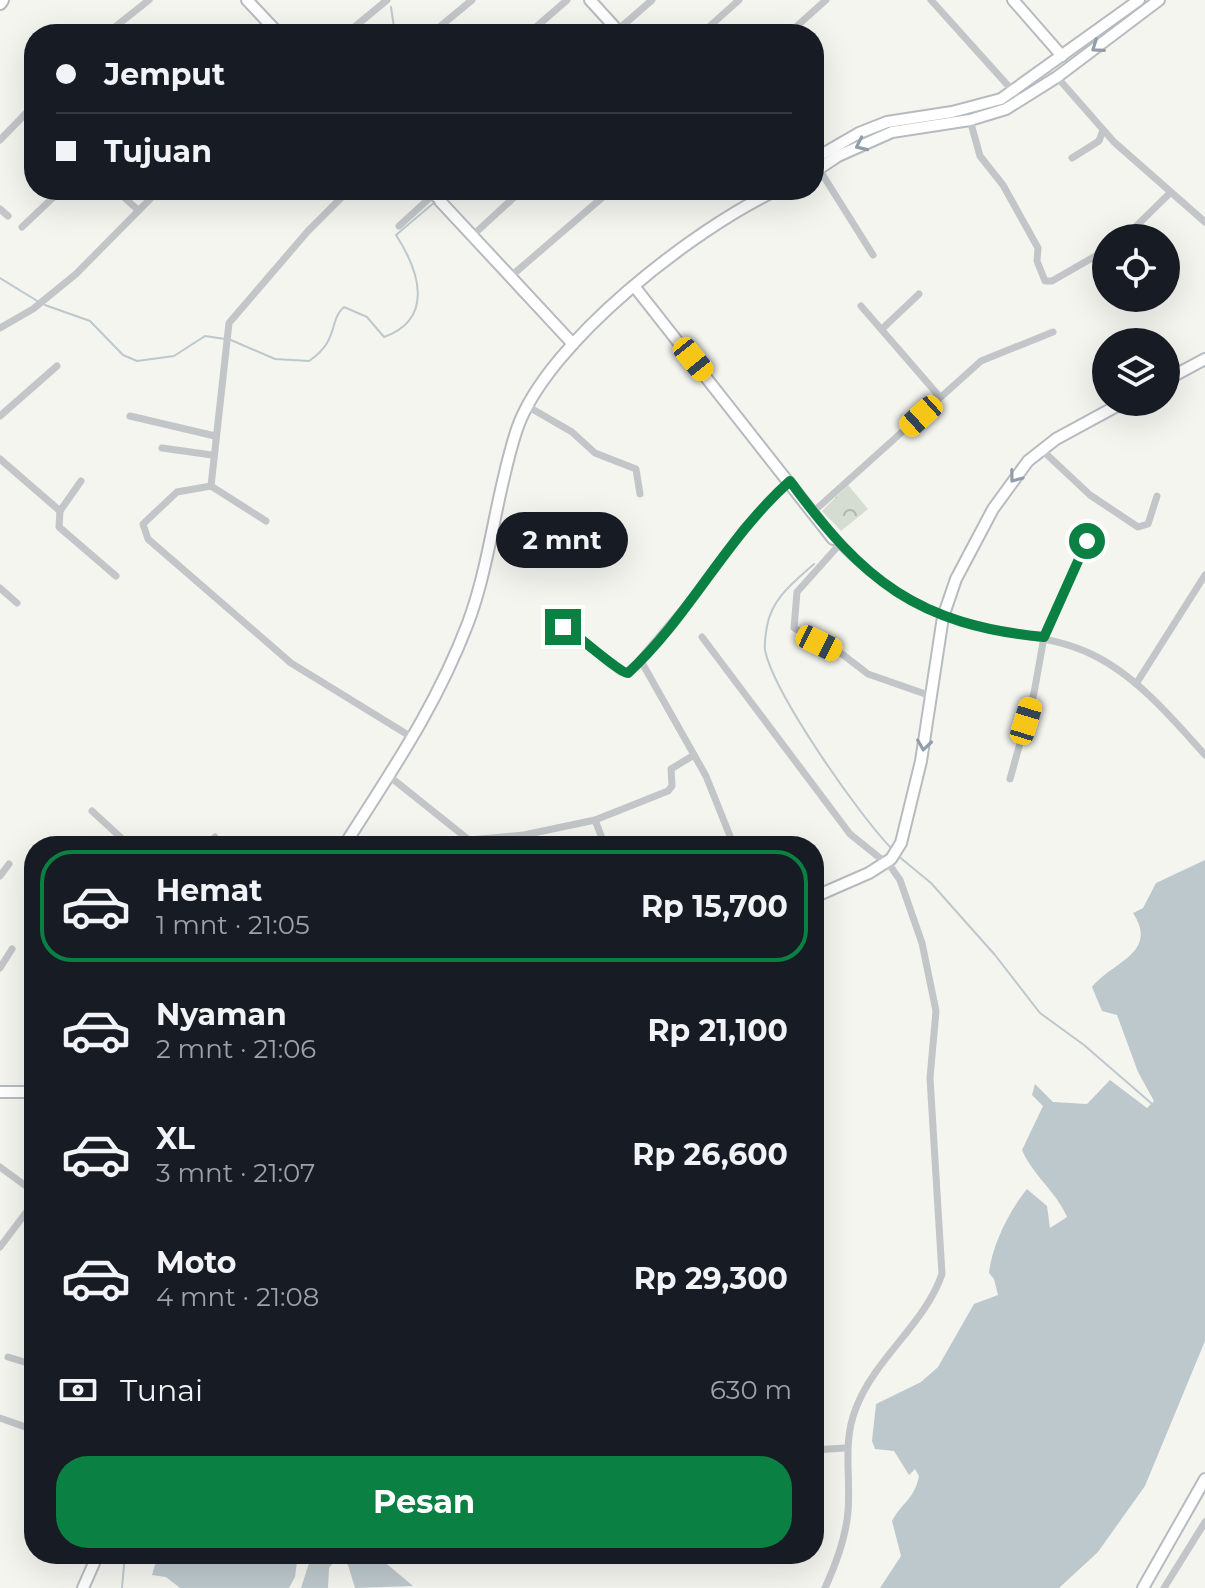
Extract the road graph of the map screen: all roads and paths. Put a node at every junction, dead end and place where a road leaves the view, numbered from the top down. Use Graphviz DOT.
graph roads {
  1 [pos="149,0"];
  2 [pos="247,0"];
  3 [pos="387,0"];
  4 [pos="472,0"];
  5 [pos="567,0"];
  6 [pos="590,0"];
  7 [pos="652,0"];
  8 [pos="739,0"];
  9 [pos="826,0"];
  10 [pos="931,0"];
  11 [pos="1013,0"];
  12 [pos="1139,0"];
  13 [pos="1159,0"];
  14 [pos="119,24"];
  15 [pos="270,24"];
  16 [pos="358,24"];
  17 [pos="443,24"];
  18 [pos="539,24"];
  19 [pos="610,24"];
  20 [pos="627,24"];
  21 [pos="712,24"];
  22 [pos="799,24"];
  23 [pos="1062,56"];
  24 [pos="1057,77"];
  25 [pos="1017,96"];
  26 [pos="24,118"];
  27 [pos="970,120"];
  28 [pos="1103,130"];
  29 [pos="0,140"];
  30 [pos="1072,158"];
  31 [pos="824,161"];
  32 [pos="824,163"];
  33 [pos="824,179"];
  34 [pos="1169,194"];
  35 [pos="50,200"];
  36 [pos="127,200"];
  37 [pos="148,200"];
  38 [pos="340,200"];
  39 [pos="430,200"];
  40 [pos="440,200"];
  41 [pos="511,200"];
  42 [pos="599,200"];
  43 [pos="753,200"];
  44 [pos="0,209"];
  45 [pos="138,210"];
  46 [pos="8,216"];
  47 [pos="1205,222"];
  48 [pos="1138,224"];
  49 [pos="399,226"];
  50 [pos="22,227"];
  51 [pos="472,236"];
  52 [pos="873,255"];
  53 [pos="1092,258"];
  54 [pos="510,277"];
  55 [pos="634,286"];
  56 [pos="919,294"];
  57 [pos="861,306"];
  58 [pos="0,328"];
  59 [pos="882,329"];
  60 [pos="1053,332"];
  61 [pos="573,344"];
  62 [pos="1205,359"];
  63 [pos="57,366"];
  64 [pos="1180,372"];
  65 [pos="939,396"];
  66 [pos="527,406"];
  67 [pos="0,416"];
  68 [pos="130,416"];
  69 [pos="1100,416"];
  70 [pos="215,436"];
  71 [pos="162,448"];
  72 [pos="1042,450"];
  73 [pos="212,455"];
  74 [pos="0,459"];
  75 [pos="81,481"];
  76 [pos="790,481"];
  77 [pos="211,486"];
  78 [pos="640,494"];
  79 [pos="1157,496"];
  80 [pos="60,511"];
  81 [pos="813,512"];
  82 [pos="266,521"];
  83 [pos="1087,541"];
  84 [pos="836,542"];
  85 [pos="1205,575"];
  86 [pos="116,576"];
  87 [pos="0,588"];
  88 [pos="17,603"];
  89 [pos="943,617"];
  90 [pos="548,619"];
  91 [pos="702,637"];
  92 [pos="1044,637"];
  93 [pos="641,661"];
  94 [pos="1133,680"];
  95 [pos="931,696"];
  96 [pos="414,738"];
  97 [pos="694,755"];
  98 [pos="1205,755"];
  99 [pos="389,776"];
  100 [pos="1010,779"];
  101 [pos="92,811"];
  102 [pos="595,820"];
  103 [pos="118,836"];
  104 [pos="350,836"];
  105 [pos="466,836"];
  106 [pos="507,836"];
  107 [pos="601,836"];
  108 [pos="730,836"];
  109 [pos="887,861"];
  110 [pos="9,864"];
  111 [pos="0,876"];
  112 [pos="824,892"];
  113 [pos="12,949"];
  114 [pos="0,968"];
  115 [pos="0,1092"];
  116 [pos="24,1092"];
  117 [pos="2,1172"];
  118 [pos="24,1186"];
  119 [pos="24,1215"];
  120 [pos="0,1247"];
  121 [pos="8,1357"];
  122 [pos="24,1362"];
  123 [pos="0,1418"];
  124 [pos="24,1426"];
  125 [pos="845,1448"];
  126 [pos="824,1449"];
  127 [pos="1205,1479"];
  128 [pos="1205,1522"];
  129 [pos="94,1564"];
  130 [pos="83,1588"];
  131 [pos="825,1588"];
  132 [pos="1143,1588"];
  133 [pos="1164,1588"];
  1 -- 14 [label="street"];
  2 -- 15 [label="main road"];
  3 -- 16 [label="street"];
  4 -- 17 [label="street"];
  5 -- 18 [label="street"];
  6 -- 19 [label="main road"];
  7 -- 20 [label="street"];
  8 -- 21 [label="street"];
  9 -- 22 [label="street"];
  10 -- 25 [label="street"];
  11 -- 23 [label="main road"];
  12 -- 23 [label="main road"];
  13 -- 24 [label="main road, one-way"];
  23 -- 25 [label="main road"];
  24 -- 25 [label="main road"];
  24 -- 28 [label="street"];
  25 -- 27 [label="main road"];
  25 -- 31 [label="main road"];
  26 -- 29 [label="street"];
  27 -- 32 [label="main road, one-way"];
  27 -- 53 [label="street"];
  28 -- 30 [label="street"];
  28 -- 34 [label="street"];
  33 -- 52 [label="street"];
  34 -- 47 [label="street"];
  34 -- 48 [label="street"];
  35 -- 50 [label="street"];
  36 -- 45 [label="street"];
  37 -- 45 [label="street"];
  38 -- 70 [label="street"];
  39 -- 49 [label="street"];
  40 -- 51 [label="main road"];
  41 -- 51 [label="street"];
  42 -- 54 [label="street"];
  43 -- 55 [label="main road"];
  44 -- 46 [label="street"];
  45 -- 58 [label="street"];
  51 -- 54 [label="main road"];
  54 -- 61 [label="main road"];
  55 -- 61 [label="main road"];
  55 -- 76 [label="main road"];
  56 -- 59 [label="street"];
  57 -- 59 [label="street"];
  59 -- 65 [label="street"];
  60 -- 65 [label="street"];
  61 -- 66 [label="main road"];
  62 -- 64 [label="main road"];
  63 -- 67 [label="street"];
  65 -- 81 [label="street"];
  66 -- 78 [label="street"];
  66 -- 96 [label="main road"];
  68 -- 70 [label="street"];
  69 -- 72 [label="main road"];
  70 -- 73 [label="street"];
  71 -- 73 [label="street"];
  72 -- 79 [label="street"];
  72 -- 89 [label="main road, one-way"];
  73 -- 77 [label="street"];
  74 -- 80 [label="street"];
  75 -- 80 [label="street"];
  76 -- 81 [label="main road"];
  76 -- 93 [label="street"];
  77 -- 82 [label="street"];
  77 -- 96 [label="street"];
  80 -- 86 [label="street"];
  81 -- 84 [label="main road"];
  83 -- 92 [label="street"];
  84 -- 89 [label="street"];
  84 -- 95 [label="street"];
  85 -- 94 [label="street"];
  87 -- 88 [label="street"];
  89 -- 92 [label="street"];
  89 -- 95 [label="main road"];
  90 -- 93 [label="street"];
  91 -- 109 [label="street"];
  92 -- 94 [label="street"];
  92 -- 100 [label="street"];
  93 -- 97 [label="street"];
  94 -- 98 [label="street"];
  95 -- 109 [label="main road, one-way"];
  96 -- 99 [label="main road"];
  97 -- 102 [label="street"];
  97 -- 108 [label="street"];
  99 -- 104 [label="main road"];
  99 -- 105 [label="street"];
  101 -- 103 [label="street"];
  102 -- 106 [label="street"];
  102 -- 107 [label="street"];
  109 -- 112 [label="main road"];
  109 -- 125 [label="street"];
  110 -- 111 [label="street"];
  113 -- 114 [label="street"];
  115 -- 116 [label="main road"];
  117 -- 118 [label="street"];
  119 -- 120 [label="street"];
  121 -- 122 [label="street"];
  123 -- 124 [label="street"];
  125 -- 126 [label="street"];
  125 -- 131 [label="street"];
  127 -- 132 [label="main road"];
  128 -- 133 [label="street"];
  129 -- 130 [label="main road"];
}
